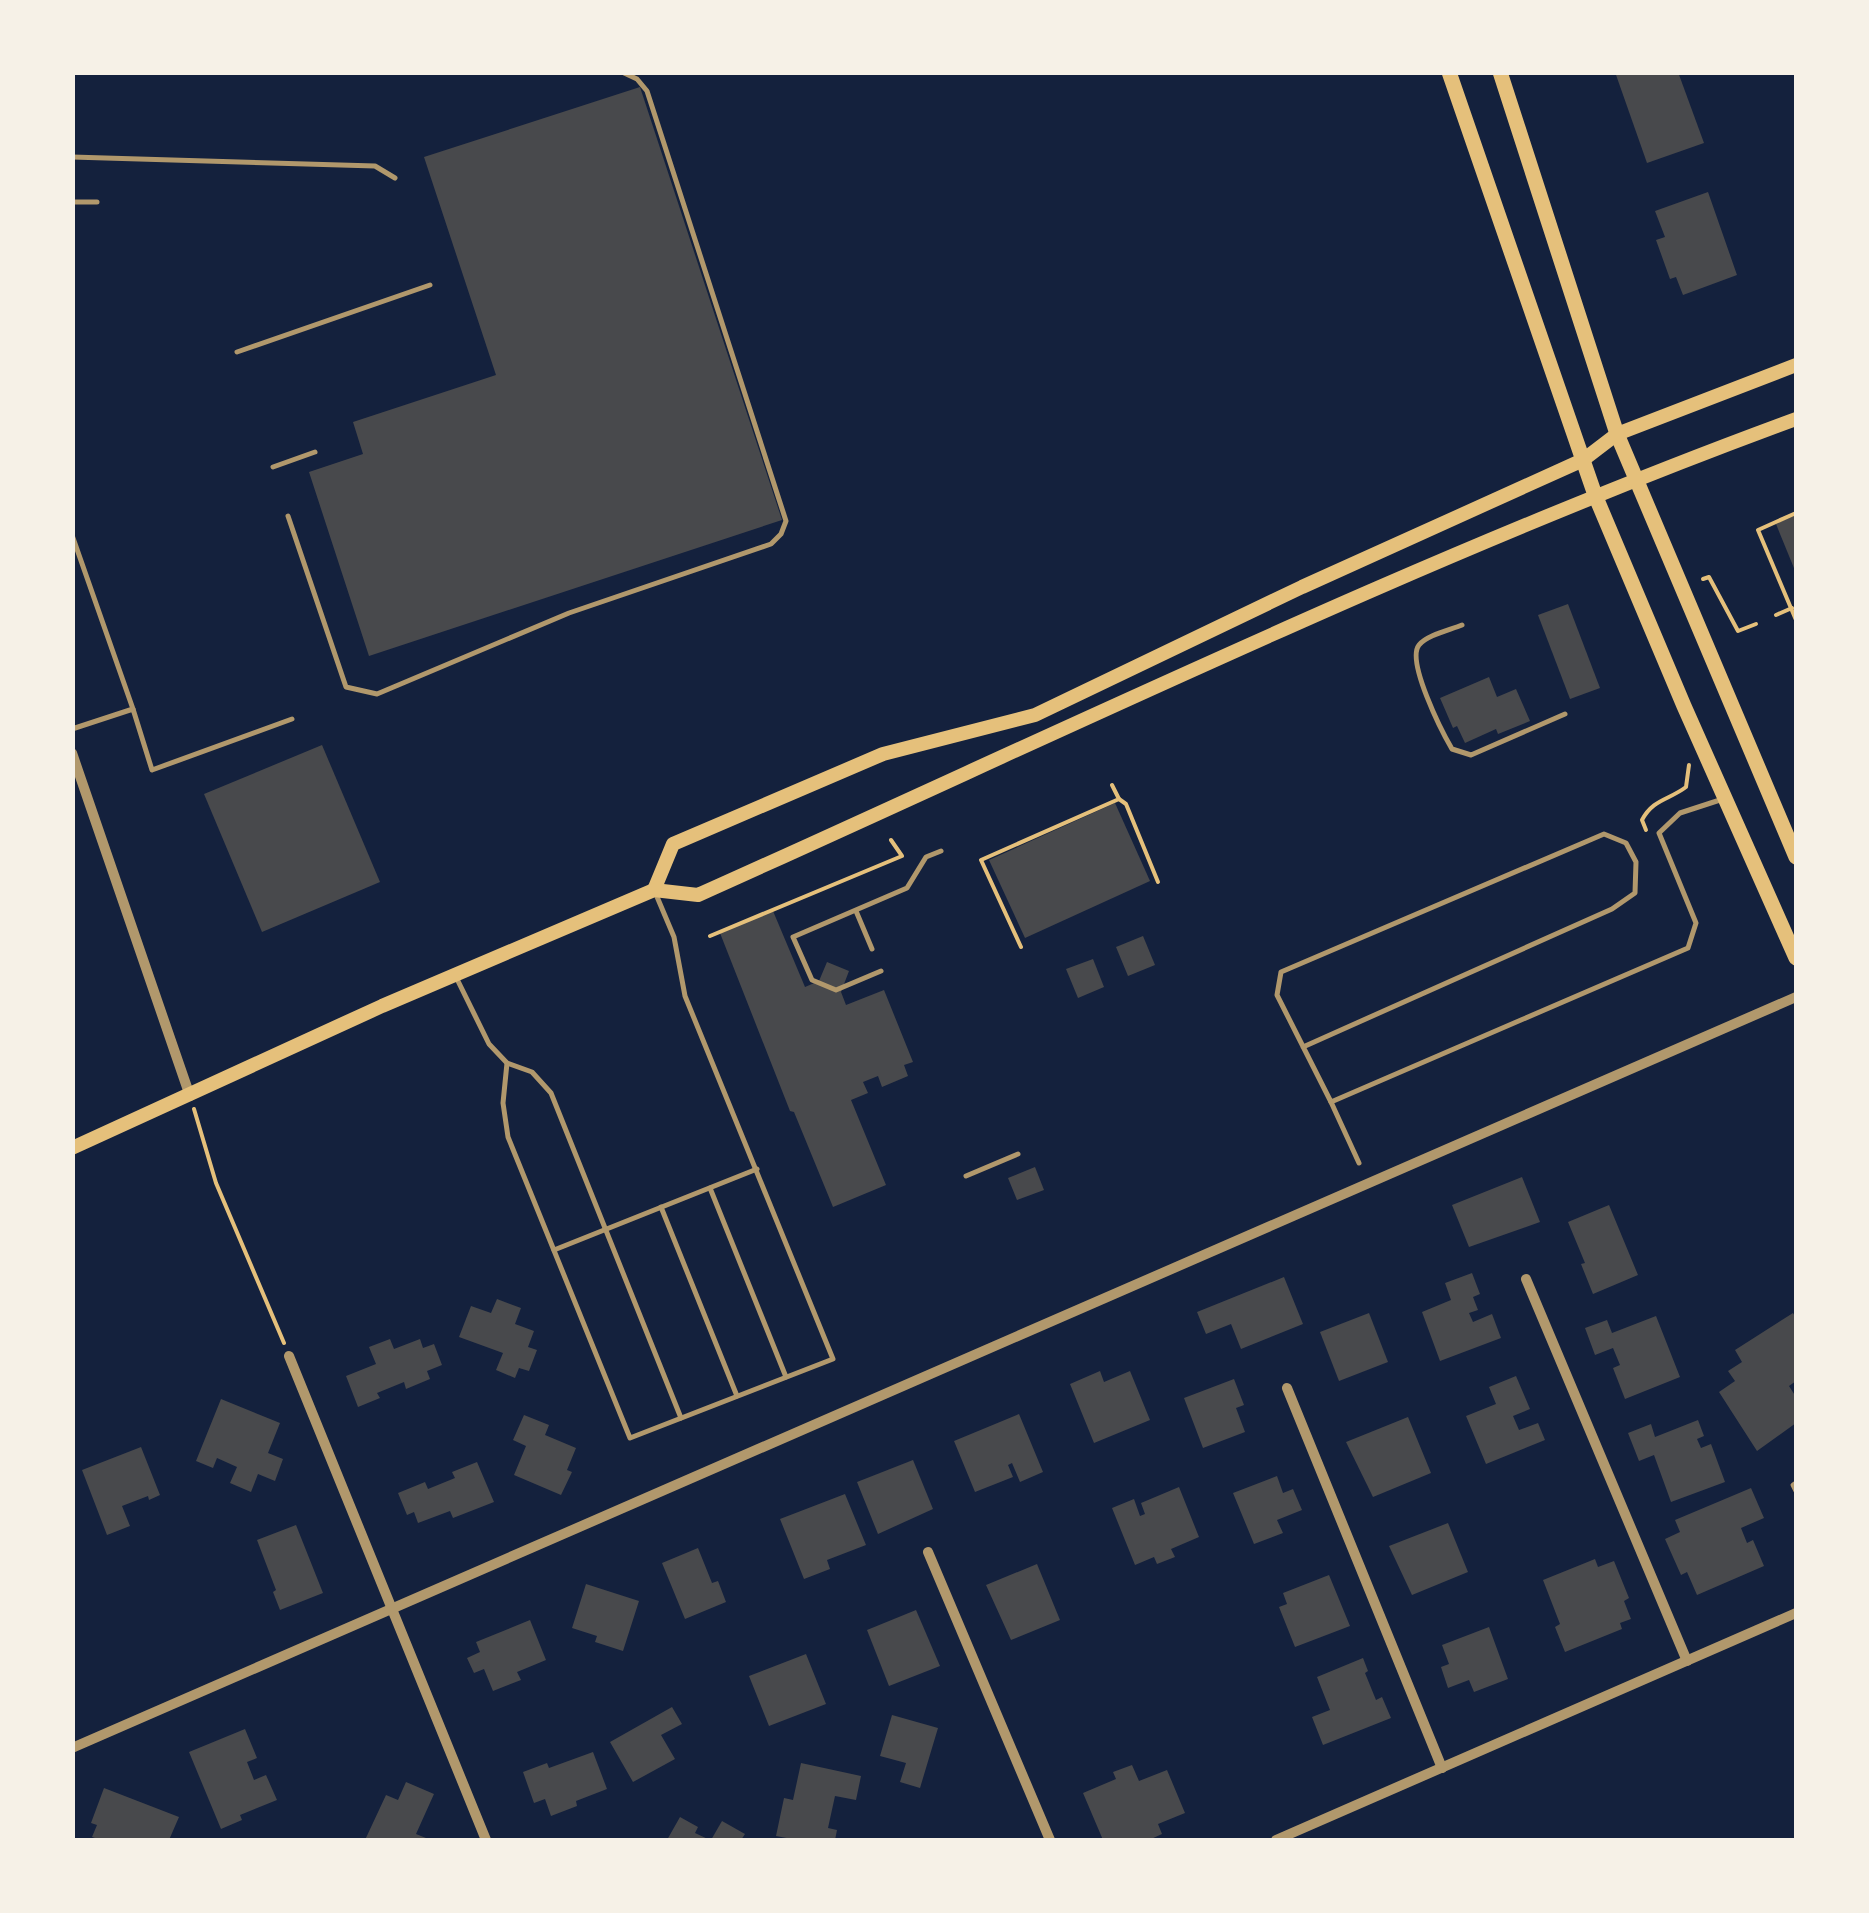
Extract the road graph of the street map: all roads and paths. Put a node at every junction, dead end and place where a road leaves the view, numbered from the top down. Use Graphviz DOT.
graph roads {
  1 [pos="622,72"];
  2 [pos="1450,72"];
  3 [pos="1500,73"];
  4 [pos="72,157"];
  5 [pos="394,178"];
  6 [pos="72,202"];
  7 [pos="97,202"];
  8 [pos="430,285"];
  9 [pos="237,352"];
  10 [pos="1796,365"];
  11 [pos="1796,419"];
  12 [pos="1617,434"];
  13 [pos="315,452"];
  14 [pos="1582,460"];
  15 [pos="272,467"];
  16 [pos="1636,478"];
  17 [pos="1595,495"];
  18 [pos="1796,513"];
  19 [pos="288,516"];
  20 [pos="72,535"];
  21 [pos="1704,579"];
  22 [pos="1792,608"];
  23 [pos="1776,615"];
  24 [pos="1796,620"];
  25 [pos="1756,624"];
  26 [pos="1462,625"];
  27 [pos="133,709"];
  28 [pos="1565,714"];
  29 [pos="292,720"];
  30 [pos="72,729"];
  31 [pos="72,753"];
  32 [pos="1112,785"];
  33 [pos="1119,798"];
  34 [pos="1726,798"];
  35 [pos="891,840"];
  36 [pos="941,851"];
  37 [pos="1796,858"];
  38 [pos="1158,882"];
  39 [pos="654,890"];
  40 [pos="856,910"];
  41 [pos="710,936"];
  42 [pos="1021,947"];
  43 [pos="872,949"];
  44 [pos="1796,958"];
  45 [pos="881,971"];
  46 [pos="454,974"];
  47 [pos="1796,997"];
  48 [pos="1302,1048"];
  49 [pos="507,1063"];
  50 [pos="190,1096"];
  51 [pos="1330,1102"];
  52 [pos="72,1148"];
  53 [pos="1018,1154"];
  54 [pos="1359,1163"];
  55 [pos="757,1168"];
  56 [pos="966,1176"];
  57 [pos="710,1188"];
  58 [pos="661,1207"];
  59 [pos="606,1229"];
  60 [pos="554,1250"];
  61 [pos="1526,1279"];
  62 [pos="289,1356"];
  63 [pos="786,1378"];
  64 [pos="1287,1388"];
  65 [pos="737,1396"];
  66 [pos="681,1418"];
  67 [pos="1796,1483"];
  68 [pos="1796,1492"];
  69 [pos="928,1552"];
  70 [pos="392,1608"];
  71 [pos="1796,1613"];
  72 [pos="1687,1661"];
  73 [pos="72,1748"];
  74 [pos="1442,1768"];
  75 [pos="486,1840"];
  76 [pos="1050,1840"];
  77 [pos="1276,1840"];
  1 -- 19 [label="lane"];
  2 -- 14 [label="main road"];
  3 -- 12 [label="main road"];
  4 -- 5 [label="lane"];
  6 -- 7 [label="lane"];
  8 -- 9 [label="lane"];
  10 -- 12 [label="main road"];
  11 -- 16 [label="main road"];
  12 -- 14 [label="main road"];
  12 -- 16 [label="main road"];
  13 -- 15 [label="lane"];
  14 -- 17 [label="main road"];
  14 -- 39 [label="main road"];
  16 -- 17 [label="main road"];
  16 -- 37 [label="main road"];
  17 -- 34 [label="main road"];
  17 -- 39 [label="main road"];
  18 -- 22 [label="path"];
  20 -- 27 [label="lane"];
  21 -- 25 [label="path"];
  22 -- 23 [label="path"];
  22 -- 24 [label="path"];
  26 -- 28 [label="lane"];
  27 -- 29 [label="lane"];
  27 -- 30 [label="lane"];
  31 -- 50 [label="street"];
  32 -- 33 [label="path"];
  33 -- 38 [label="path"];
  33 -- 42 [label="path"];
  34 -- 44 [label="main road"];
  34 -- 51 [label="lane"];
  35 -- 41 [label="path"];
  36 -- 40 [label="lane"];
  39 -- 46 [label="main road"];
  39 -- 55 [label="lane"];
  40 -- 43 [label="lane"];
  40 -- 45 [label="lane"];
  46 -- 49 [label="lane"];
  46 -- 50 [label="main road"];
  47 -- 70 [label="street"];
  48 -- 48 [label="lane"];
  48 -- 51 [label="lane"];
  49 -- 59 [label="lane"];
  49 -- 60 [label="lane"];
  50 -- 52 [label="main road"];
  50 -- 62 [label="path"];
  51 -- 54 [label="lane"];
  53 -- 56 [label="lane"];
  55 -- 57 [label="lane"];
  55 -- 63 [label="lane"];
  57 -- 58 [label="lane"];
  57 -- 63 [label="lane"];
  58 -- 59 [label="lane"];
  58 -- 65 [label="lane"];
  59 -- 60 [label="lane"];
  59 -- 66 [label="lane"];
  60 -- 66 [label="lane"];
  61 -- 72 [label="street"];
  62 -- 70 [label="street"];
  63 -- 65 [label="lane"];
  64 -- 74 [label="street"];
  65 -- 66 [label="lane"];
  67 -- 68 [label="lane"];
  69 -- 76 [label="street"];
  70 -- 73 [label="street"];
  70 -- 75 [label="street"];
  71 -- 72 [label="street"];
  72 -- 74 [label="street"];
  74 -- 77 [label="street"];
}
